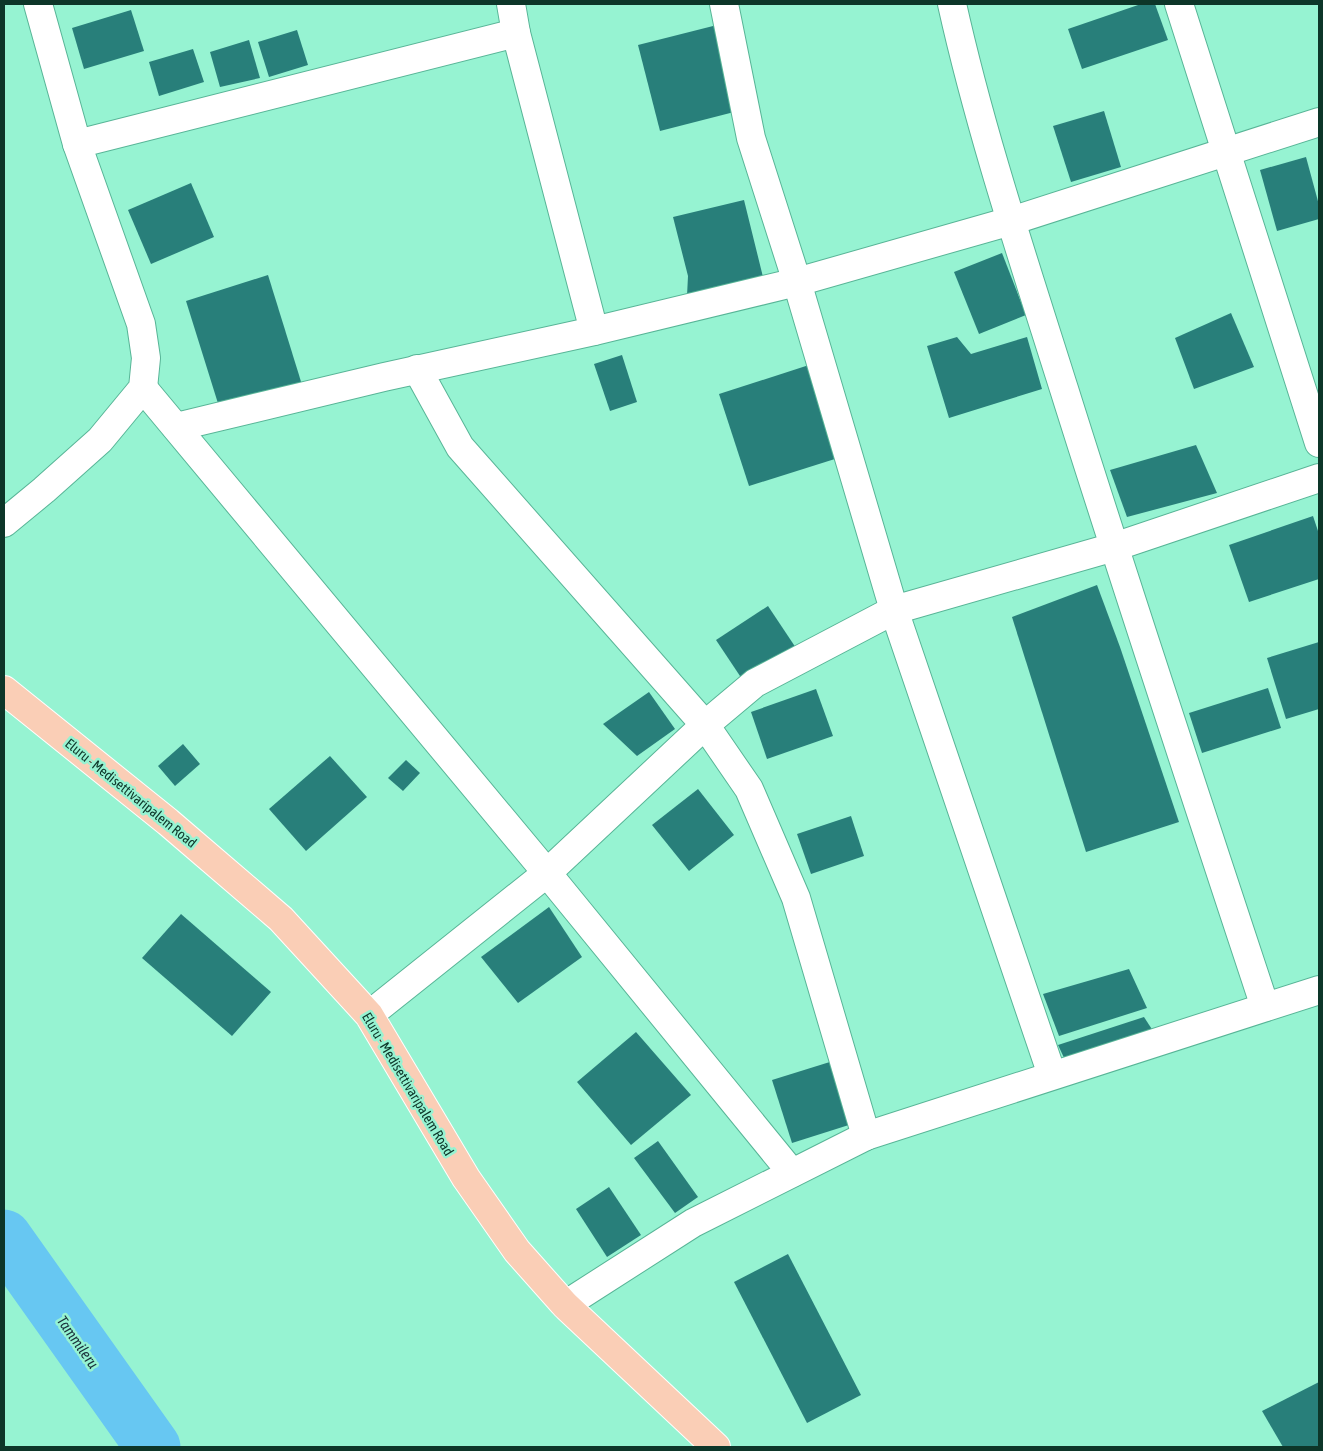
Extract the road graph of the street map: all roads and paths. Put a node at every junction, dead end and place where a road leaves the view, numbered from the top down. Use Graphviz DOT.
graph roads {
  1 [pos="38,4"];
  2 [pos="511,4"];
  3 [pos="724,4"];
  4 [pos="952,4"];
  5 [pos="1179,4"];
  6 [pos="516,33"];
  7 [pos="1319,122"];
  8 [pos="77,144"];
  9 [pos="1228,152"];
  10 [pos="1011,221"];
  11 [pos="797,282"];
  12 [pos="594,331"];
  13 [pos="417,369"];
  14 [pos="143,388"];
  15 [pos="176,427"];
  16 [pos="1319,443"];
  17 [pos="1319,478"];
  18 [pos="4,524"];
  19 [pos="1114,547"];
  20 [pos="894,610"];
  21 [pos="4,690"];
  22 [pos="705,725"];
  23 [pos="547,873"];
  24 [pos="1319,990"];
  25 [pos="1264,1007"];
  26 [pos="369,1015"];
  27 [pos="1052,1076"];
  28 [pos="866,1136"];
  29 [pos="792,1173"];
  30 [pos="565,1305"];
  31 [pos="716,1447"];
  1 -- 8 [label="street"];
  2 -- 6 [label="street"];
  3 -- 11 [label="street"];
  4 -- 10 [label="street"];
  5 -- 9 [label="street"];
  6 -- 8 [label="street"];
  6 -- 12 [label="street"];
  7 -- 9 [label="street"];
  8 -- 14 [label="street"];
  9 -- 10 [label="street"];
  9 -- 16 [label="street"];
  10 -- 11 [label="street"];
  10 -- 19 [label="street"];
  11 -- 12 [label="street"];
  11 -- 20 [label="street"];
  12 -- 13 [label="street"];
  13 -- 15 [label="street"];
  13 -- 22 [label="street"];
  14 -- 15 [label="street"];
  14 -- 18 [label="street"];
  15 -- 23 [label="street"];
  17 -- 19 [label="street"];
  19 -- 20 [label="street"];
  19 -- 25 [label="street"];
  20 -- 22 [label="street"];
  20 -- 27 [label="street"];
  21 -- 26 [label="main road, Eluru - Medisettivaripalem Road"];
  22 -- 23 [label="street"];
  22 -- 28 [label="street"];
  23 -- 26 [label="street"];
  23 -- 29 [label="street"];
  24 -- 25 [label="street"];
  25 -- 27 [label="street"];
  26 -- 30 [label="main road, Eluru - Medisettivaripalem Road"];
  27 -- 28 [label="street"];
  28 -- 29 [label="street"];
  29 -- 30 [label="street"];
  30 -- 31 [label="main road, Eluru - Medisettivaripalem Road"];
}
